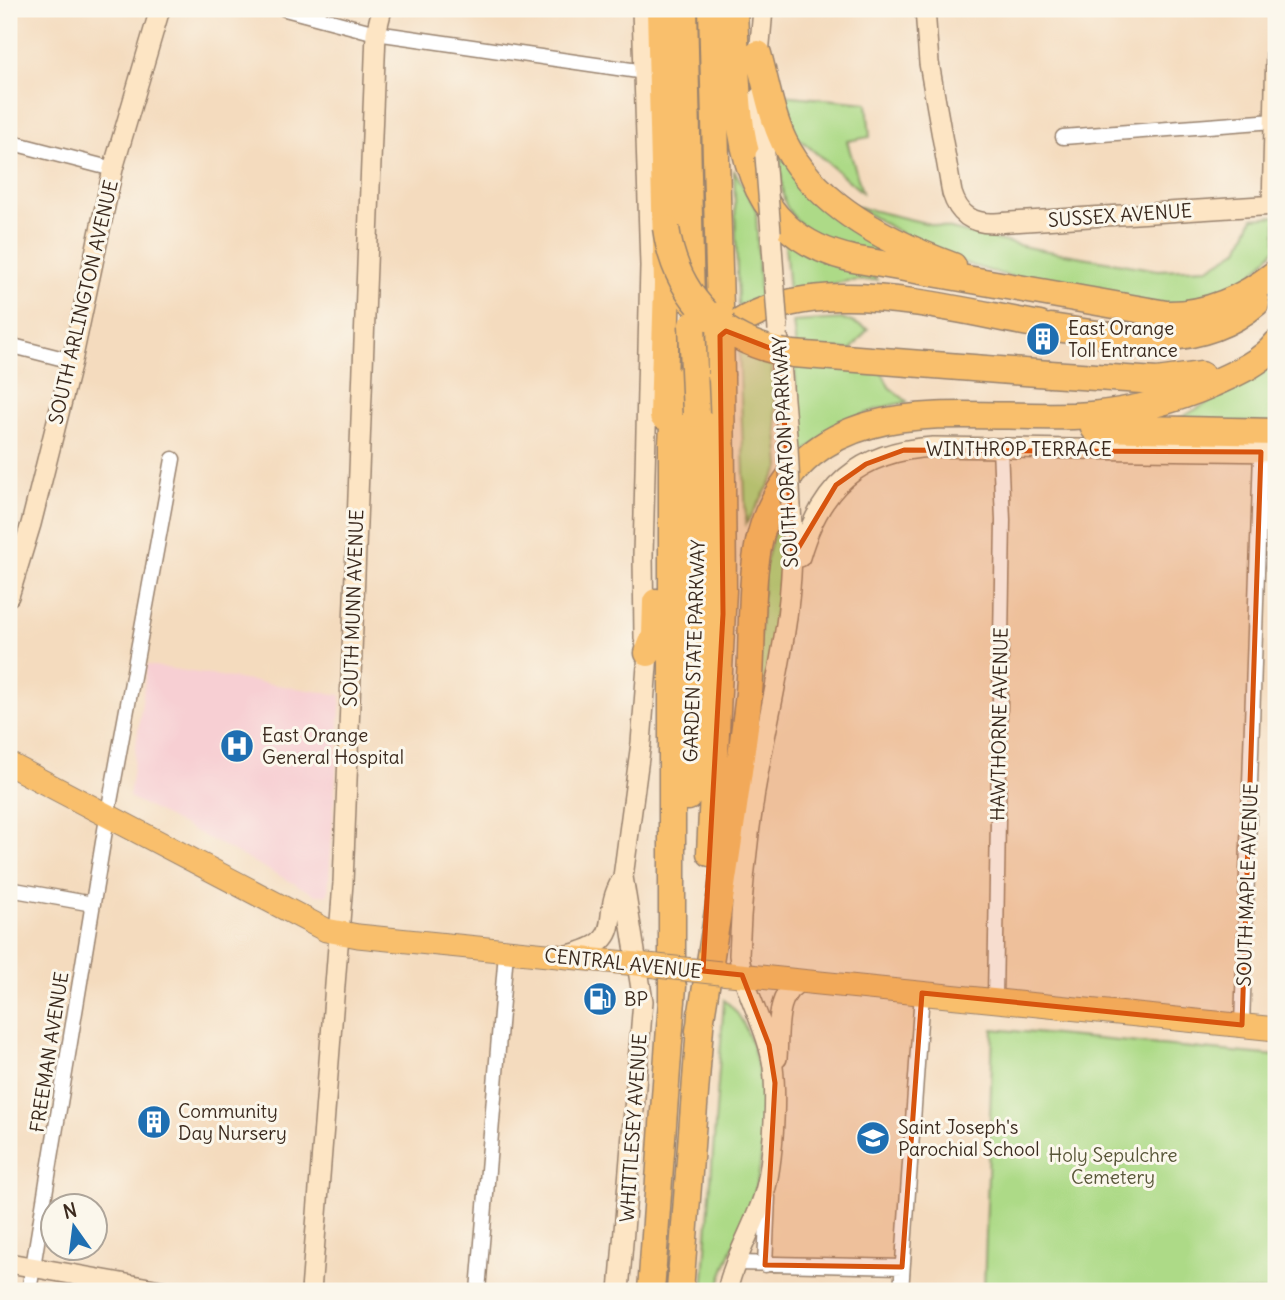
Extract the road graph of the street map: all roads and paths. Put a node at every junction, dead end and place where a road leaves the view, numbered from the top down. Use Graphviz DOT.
graph roads {
  1 [pos="160,9"];
  2 [pos="285,9"];
  3 [pos="382,9"];
  4 [pos="642,9"];
  5 [pos="660,9"];
  6 [pos="684,9"];
  7 [pos="712,9"];
  8 [pos="734,9"];
  9 [pos="763,9"];
  10 [pos="925,9"];
  11 [pos="376,33"];
  12 [pos="1276,51"];
  13 [pos="758,54"];
  14 [pos="645,72"];
  15 [pos="1274,121"];
  16 [pos="1063,137"];
  17 [pos="9,142"];
  18 [pos="113,169"];
  19 [pos="1274,205"];
  20 [pos="666,228"];
  21 [pos="1276,272"];
  22 [pos="1276,282"];
  23 [pos="1063,296"];
  24 [pos="1276,342"];
  25 [pos="9,345"];
  26 [pos="72,361"];
  27 [pos="1032,416"];
  28 [pos="1271,445"];
  29 [pos="1000,447"];
  30 [pos="173,458"];
  31 [pos="793,581"];
  32 [pos="9,596"];
  33 [pos="648,653"];
  34 [pos="9,764"];
  35 [pos="107,818"];
  36 [pos="623,877"];
  37 [pos="9,889"];
  38 [pos="93,904"];
  39 [pos="340,934"];
  40 [pos="506,952"];
  41 [pos="558,957"];
  42 [pos="648,966"];
  43 [pos="732,974"];
  44 [pos="804,981"];
  45 [pos="922,993"];
  46 [pos="995,1000"];
  47 [pos="672,1002"];
  48 [pos="1242,1026"];
  49 [pos="1276,1029"];
  50 [pos="699,1031"];
  51 [pos="775,1083"];
  52 [pos="769,1171"];
  53 [pos="9,1263"];
  54 [pos="736,1263"];
  55 [pos="765,1265"];
  56 [pos="33,1267"];
  57 [pos="902,1267"];
  58 [pos="29,1291"];
  59 [pos="166,1291"];
  60 [pos="312,1291"];
  61 [pos="478,1291"];
  62 [pos="619,1291"];
  63 [pos="651,1291"];
  64 [pos="680,1291"];
  65 [pos="727,1291"];
  66 [pos="901,1291"];
  1 -- 18 [label="main road, SOUTH ARLINGTON AVENUE"];
  2 -- 11 [label="street"];
  3 -- 11 [label="main road, SOUTH MUNN AVENUE"];
  4 -- 14 [label="main road"];
  5 -- 20 [label="highway"];
  6 -- 47 [label="highway, GARDEN STATE PARKWAY, bridge"];
  7 -- 50 [label="highway, GARDEN STATE PARKWAY, bridge"];
  8 -- 23 [label="highway"];
  9 -- 13 [label="main road, SOUTH ORATON PARKWAY"];
  10 -- 19 [label="main road, SUSSEX AVENUE"];
  11 -- 14 [label="street"];
  11 -- 39 [label="main road, SOUTH MUNN AVENUE"];
  12 -- 15 [label="main road"];
  13 -- 23 [label="highway"];
  13 -- 31 [label="main road, SOUTH ORATON PARKWAY, bridge"];
  14 -- 33 [label="main road"];
  15 -- 16 [label="street"];
  15 -- 19 [label="main road"];
  17 -- 18 [label="street"];
  18 -- 26 [label="main road, SOUTH ARLINGTON AVENUE"];
  20 -- 24 [label="highway, bridge"];
  20 -- 33 [label="highway, bridge"];
  21 -- 23 [label="highway"];
  22 -- 47 [label="highway"];
  24 -- 27 [label="highway"];
  25 -- 26 [label="street"];
  26 -- 32 [label="main road, SOUTH ARLINGTON AVENUE"];
  27 -- 28 [label="highway"];
  27 -- 50 [label="highway"];
  28 -- 29 [label="main road, WINTHROP TERRACE"];
  28 -- 48 [label="street, SOUTH MAPLE AVENUE"];
  29 -- 31 [label="main road, WINTHROP TERRACE"];
  29 -- 46 [label="street, HAWTHORNE AVENUE"];
  30 -- 35 [label="street, FREEMAN AVENUE"];
  31 -- 43 [label="main road, SOUTH ORATON PARKWAY"];
  33 -- 36 [label="main road"];
  34 -- 35 [label="main road, CENTRAL AVENUE"];
  35 -- 38 [label="street, FREEMAN AVENUE"];
  35 -- 39 [label="main road, CENTRAL AVENUE"];
  36 -- 41 [label="main road"];
  36 -- 42 [label="main road"];
  37 -- 38 [label="street"];
  38 -- 56 [label="street, FREEMAN AVENUE"];
  39 -- 40 [label="main road, CENTRAL AVENUE"];
  39 -- 60 [label="main road, SOUTH MUNN AVENUE"];
  40 -- 41 [label="main road, CENTRAL AVENUE"];
  40 -- 61 [label="street"];
  41 -- 42 [label="main road, CENTRAL AVENUE"];
  42 -- 43 [label="main road, CENTRAL AVENUE, bridge"];
  42 -- 62 [label="main road, WHITTLESEY AVENUE"];
  43 -- 44 [label="main road, CENTRAL AVENUE"];
  43 -- 51 [label="main road, SOUTH ORATON PARKWAY"];
  44 -- 45 [label="main road, CENTRAL AVENUE"];
  44 -- 51 [label="main road"];
  45 -- 46 [label="main road, CENTRAL AVENUE"];
  45 -- 57 [label="street"];
  46 -- 48 [label="main road, CENTRAL AVENUE"];
  47 -- 63 [label="highway, GARDEN STATE PARKWAY"];
  48 -- 49 [label="main road, CENTRAL AVENUE"];
  50 -- 64 [label="highway, GARDEN STATE PARKWAY"];
  51 -- 52 [label="main road"];
  52 -- 54 [label="main road"];
  52 -- 55 [label="street"];
  53 -- 56 [label="main road"];
  54 -- 55 [label="street"];
  54 -- 65 [label="main road"];
  55 -- 57 [label="street"];
  56 -- 58 [label="street, FREEMAN AVENUE"];
  56 -- 59 [label="main road"];
  57 -- 66 [label="street"];
}
